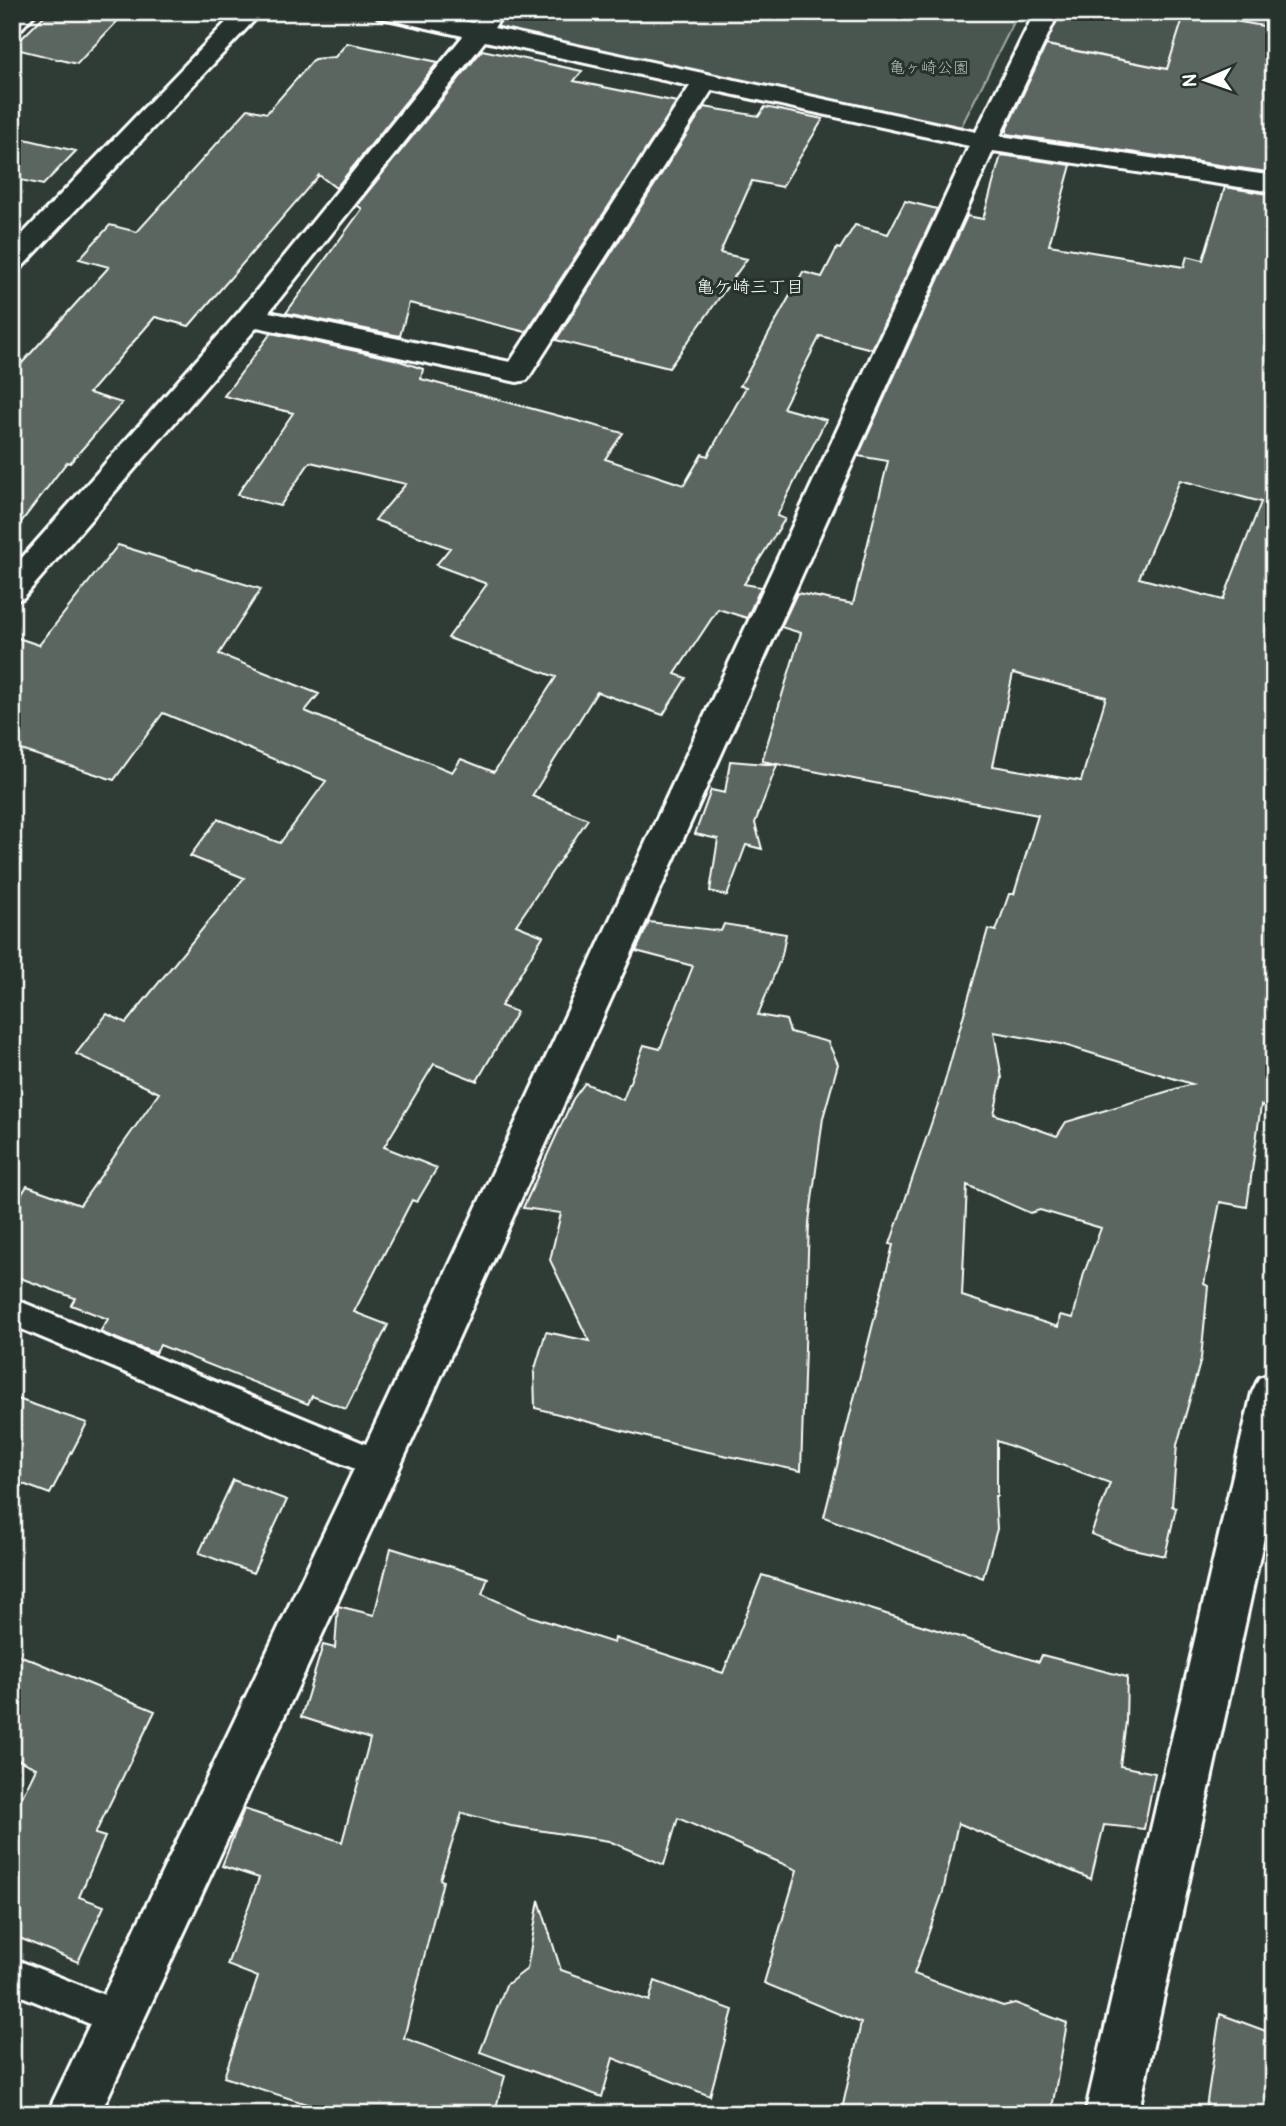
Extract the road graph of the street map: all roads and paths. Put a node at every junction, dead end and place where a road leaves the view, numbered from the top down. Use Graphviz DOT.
graph roads {
  1 [pos="24,12"];
  2 [pos="250,12"];
  3 [pos="387,12"];
  4 [pos="1047,12"];
  5 [pos="486,22"];
  6 [pos="12,24"];
  7 [pos="706,81"];
  8 [pos="984,142"];
  9 [pos="1274,184"];
  10 [pos="12,261"];
  11 [pos="250,317"];
  12 [pos="12,590"];
  13 [pos="12,1311"];
  14 [pos="1274,1393"];
  15 [pos="379,1464"];
  16 [pos="12,1975"];
  17 [pos="117,2017"];
  18 [pos="73,2114"];
  19 [pos="1111,2114"];
  1 -- 6 [label="street"];
  2 -- 10 [label="street"];
  3 -- 5 [label="street"];
  4 -- 8 [label="street"];
  5 -- 7 [label="street"];
  5 -- 11 [label="street"];
  7 -- 8 [label="street"];
  7 -- 11 [label="street"];
  8 -- 9 [label="street"];
  8 -- 15 [label="street"];
  11 -- 12 [label="street"];
  13 -- 15 [label="lane"];
  14 -- 19 [label="street"];
  15 -- 17 [label="street"];
  16 -- 17 [label="lane"];
  17 -- 18 [label="street"];
}
